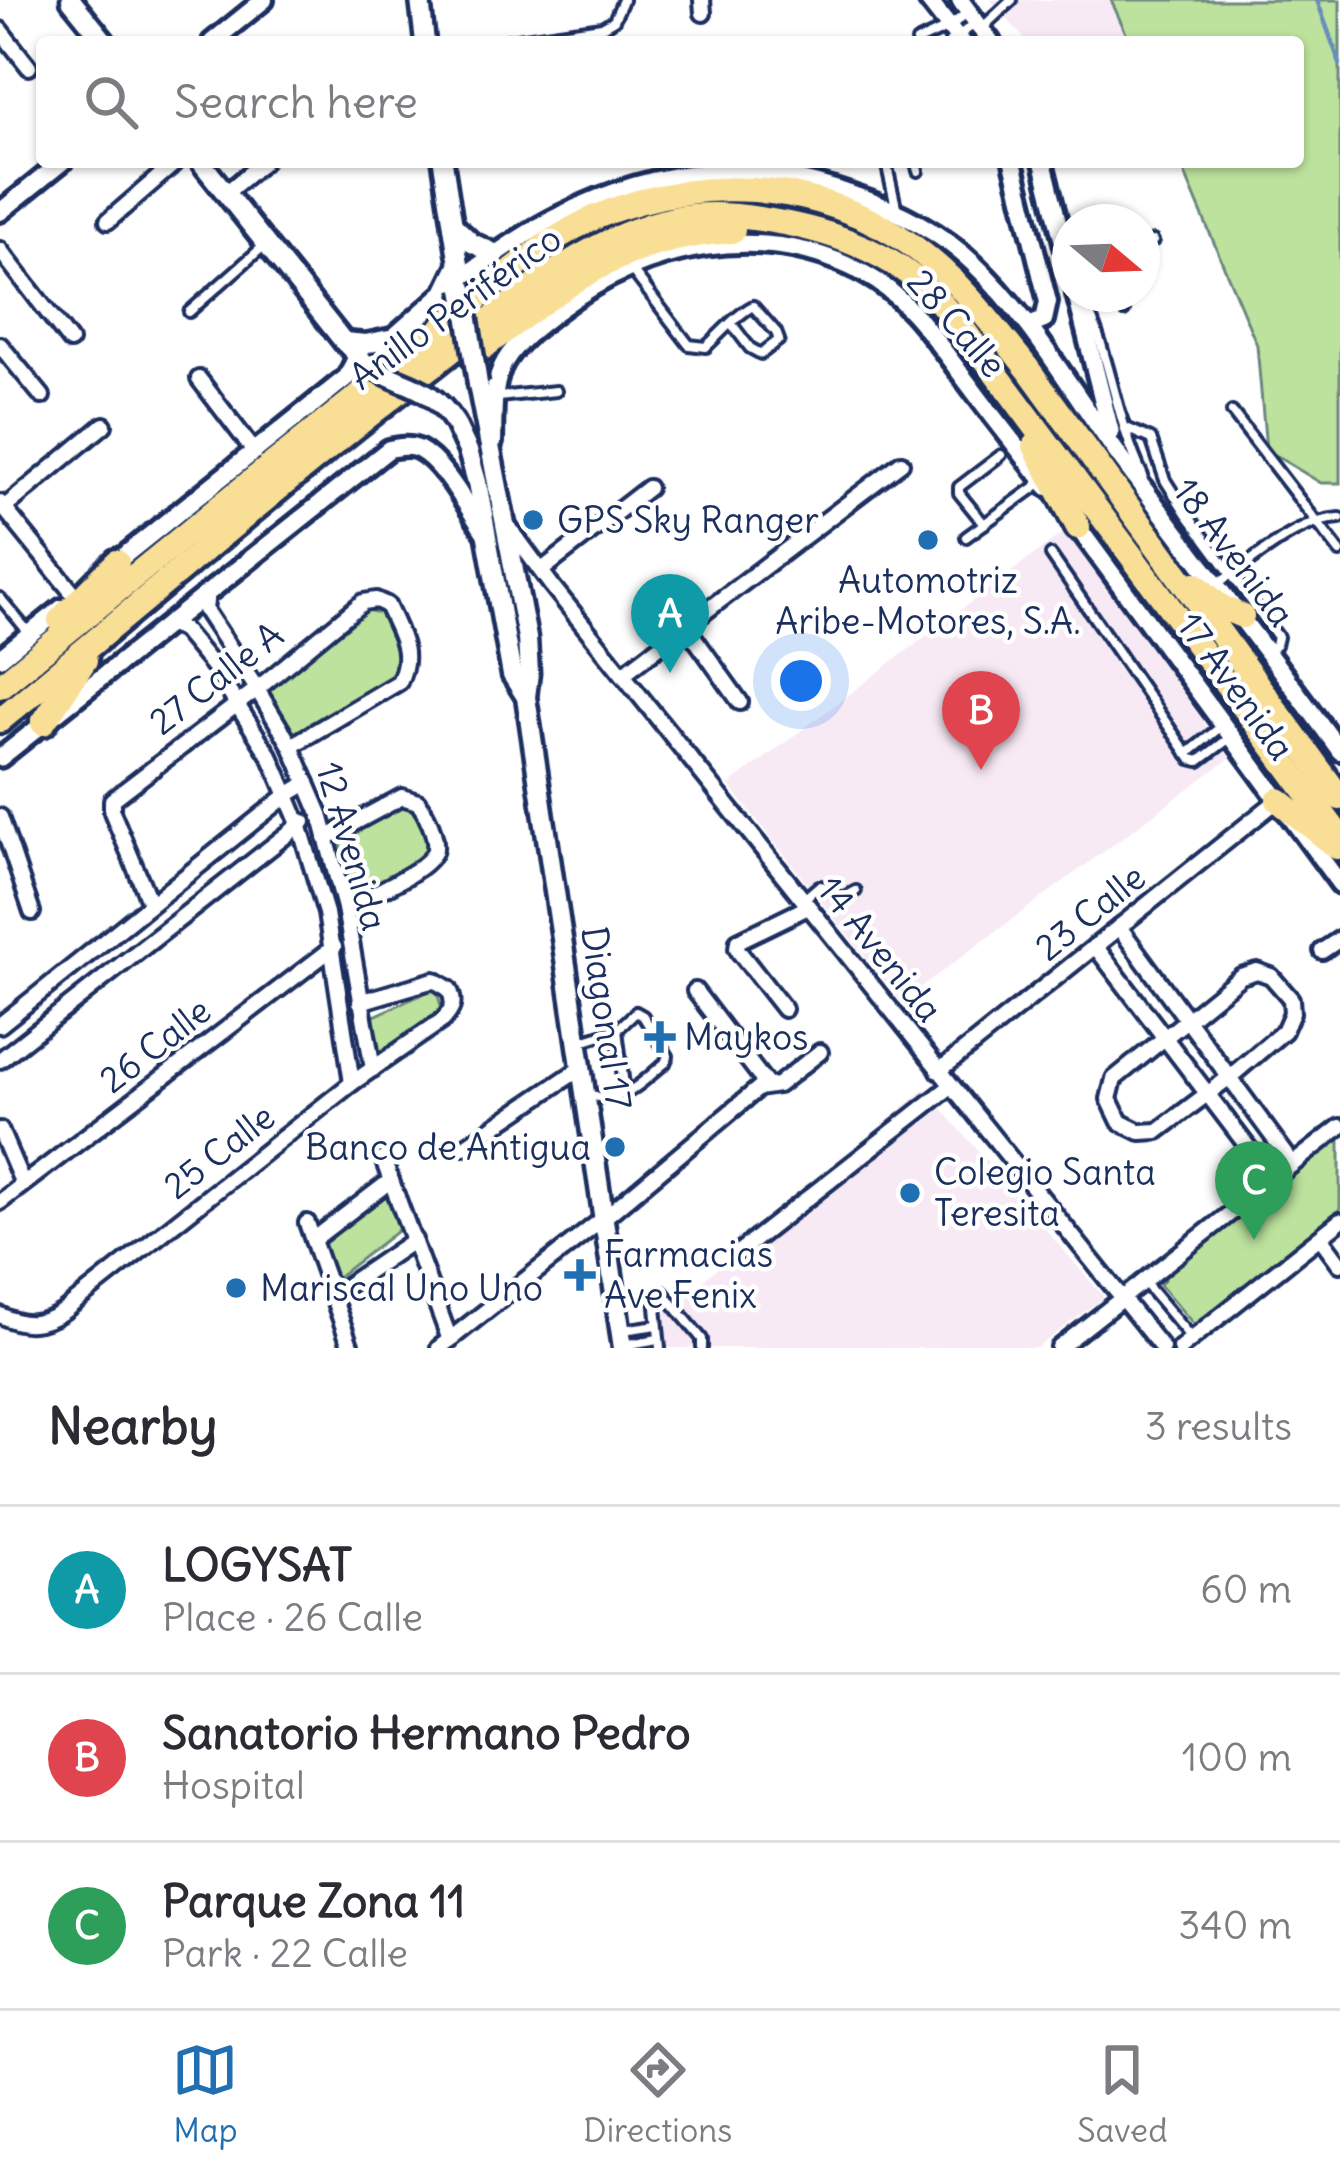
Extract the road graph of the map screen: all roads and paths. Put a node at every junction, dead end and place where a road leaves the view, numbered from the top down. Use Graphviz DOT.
graph roads {
  1 [pos="71,0"];
  2 [pos="264,0"];
  3 [pos="420,0"];
  4 [pos="623,0"];
  5 [pos="928,0"];
  6 [pos="1012,0"];
  7 [pos="976,21"];
  8 [pos="0,30"];
  9 [pos="100,36"];
  10 [pos="219,36"];
  11 [pos="424,36"];
  12 [pos="545,36"];
  13 [pos="953,36"];
  14 [pos="13,46"];
  15 [pos="0,57"];
  16 [pos="29,67"];
  17 [pos="55,168"];
  18 [pos="169,168"];
  19 [pos="206,168"];
  20 [pos="256,168"];
  21 [pos="444,168"];
  22 [pos="760,168"];
  23 [pos="887,168"];
  24 [pos="1015,168"];
  25 [pos="1044,168"];
  26 [pos="741,172"];
  27 [pos="226,193"];
  28 [pos="1053,204"];
  29 [pos="0,212"];
  30 [pos="897,212"];
  31 [pos="108,221"];
  32 [pos="453,225"];
  33 [pos="849,240"];
  34 [pos="267,243"];
  35 [pos="0,250"];
  36 [pos="496,254"];
  37 [pos="630,268"];
  38 [pos="461,276"];
  39 [pos="1052,279"];
  40 [pos="1045,282"];
  41 [pos="189,312"];
  42 [pos="1082,312"];
  43 [pos="1088,312"];
  44 [pos="731,322"];
  45 [pos="1029,326"];
  46 [pos="70,340"];
  47 [pos="0,345"];
  48 [pos="355,353"];
  49 [pos="468,375"];
  50 [pos="998,375"];
  51 [pos="199,379"];
  52 [pos="419,387"];
  53 [pos="556,391"];
  54 [pos="42,396"];
  55 [pos="495,397"];
  56 [pos="1232,412"];
  57 [pos="104,425"];
  58 [pos="1124,428"];
  59 [pos="254,451"];
  60 [pos="1116,451"];
  61 [pos="493,452"];
  62 [pos="1001,455"];
  63 [pos="901,463"];
  64 [pos="1043,482"];
  65 [pos="648,488"];
  66 [pos="1156,504"];
  67 [pos="2,506"];
  68 [pos="1340,518"];
  69 [pos="1317,521"];
  70 [pos="507,524"];
  71 [pos="984,524"];
  72 [pos="1078,526"];
  73 [pos="966,537"];
  74 [pos="489,539"];
  75 [pos="1159,552"];
  76 [pos="1340,552"];
  77 [pos="1051,555"];
  78 [pos="117,562"];
  79 [pos="542,570"];
  80 [pos="1224,579"];
  81 [pos="552,586"];
  82 [pos="518,588"];
  83 [pos="207,592"];
  84 [pos="76,597"];
  85 [pos="0,598"];
  86 [pos="1242,616"];
  87 [pos="168,623"];
  88 [pos="686,626"];
  89 [pos="30,634"];
  90 [pos="102,636"];
  91 [pos="1268,651"];
  92 [pos="0,658"];
  93 [pos="623,674"];
  94 [pos="0,684"];
  95 [pos="257,689"];
  96 [pos="526,697"];
  97 [pos="740,702"];
  98 [pos="237,704"];
  99 [pos="0,720"];
  100 [pos="44,723"];
  101 [pos="1333,727"];
  102 [pos="1228,730"];
  103 [pos="290,746"];
  104 [pos="1340,751"];
  105 [pos="0,758"];
  106 [pos="307,783"];
  107 [pos="286,795"];
  108 [pos="1340,798"];
  109 [pos="1278,800"];
  110 [pos="320,814"];
  111 [pos="0,818"];
  112 [pos="299,824"];
  113 [pos="1340,837"];
  114 [pos="326,838"];
  115 [pos="1340,850"];
  116 [pos="1340,884"];
  117 [pos="856,891"];
  118 [pos="150,903"];
  119 [pos="805,903"];
  120 [pos="345,908"];
  121 [pos="32,912"];
  122 [pos="1119,927"];
  123 [pos="350,939"];
  124 [pos="1340,939"];
  125 [pos="1095,946"];
  126 [pos="331,948"];
  127 [pos="1322,951"];
  128 [pos="695,991"];
  129 [pos="360,1002"];
  130 [pos="784,1009"];
  131 [pos="1189,1018"];
  132 [pos="0,1025"];
  133 [pos="617,1030"];
  134 [pos="1165,1037"];
  135 [pos="578,1043"];
  136 [pos="820,1052"];
  137 [pos="0,1060"];
  138 [pos="581,1068"];
  139 [pos="373,1069"];
  140 [pos="939,1071"];
  141 [pos="1231,1076"];
  142 [pos="352,1083"];
  143 [pos="767,1085"];
  144 [pos="951,1086"];
  145 [pos="585,1093"];
  146 [pos="1207,1093"];
  147 [pos="625,1096"];
  148 [pos="1340,1127"];
  149 [pos="0,1130"];
  150 [pos="464,1147"];
  151 [pos="382,1159"];
  152 [pos="1293,1164"];
  153 [pos="390,1180"];
  154 [pos="1273,1180"];
  155 [pos="23,1184"];
  156 [pos="0,1202"];
  157 [pos="604,1218"];
  158 [pos="307,1223"];
  159 [pos="1339,1223"];
  160 [pos="1320,1237"];
  161 [pos="313,1240"];
  162 [pos="414,1240"];
  163 [pos="739,1252"];
  164 [pos="1340,1264"];
  165 [pos="1144,1281"];
  166 [pos="333,1295"];
  167 [pos="1122,1299"];
  168 [pos="0,1315"];
  169 [pos="657,1325"];
  170 [pos="622,1341"];
  171 [pos="1186,1343"];
  172 [pos="445,1344"];
  173 [pos="659,1344"];
  174 [pos="351,1348"];
  175 [pos="703,1348"];
  176 [pos="1060,1348"];
  177 [pos="1162,1348"];
  1 -- 9 [label="main road"];
  2 -- 10 [label="street"];
  3 -- 11 [label="main road"];
  4 -- 12 [label="lane"];
  5 -- 13 [label="street"];
  6 -- 7 [label="lane"];
  8 -- 14 [label="street"];
  14 -- 15 [label="street"];
  14 -- 16 [label="street"];
  17 -- 29 [label="street"];
  18 -- 31 [label="street"];
  19 -- 27 [label="main road"];
  20 -- 27 [label="street"];
  21 -- 32 [label="main road, Diagonal 17"];
  22 -- 26 [label="lane"];
  23 -- 30 [label="lane"];
  24 -- 40 [label="street"];
  25 -- 28 [label="street"];
  26 -- 30 [label="street, Anillo Periférico"];
  26 -- 36 [label="street, Anillo Periférico"];
  27 -- 34 [label="main road"];
  30 -- 45 [label="street, Anillo Periférico"];
  32 -- 36 [label="main road"];
  32 -- 38 [label="main road, Diagonal 17"];
  33 -- 49 [label="highway"];
  33 -- 50 [label="highway, Anillo Periférico"];
  33 -- 90 [label="highway, Anillo Periférico"];
  34 -- 41 [label="lane"];
  34 -- 48 [label="main road"];
  35 -- 46 [label="street"];
  36 -- 38 [label="street, Anillo Periférico"];
  37 -- 44 [label="lane"];
  37 -- 55 [label="street, 28 Calle"];
  37 -- 64 [label="street, 28 Calle"];
  38 -- 48 [label="main road"];
  38 -- 49 [label="main road, Diagonal 17, bridge"];
  39 -- 40 [label="street"];
  40 -- 45 [label="street"];
  42 -- 60 [label="street"];
  43 -- 58 [label="lane"];
  44 -- 44 [label="lane"];
  45 -- 60 [label="street, Anillo Periférico"];
  47 -- 54 [label="street"];
  48 -- 52 [label="main road, Diagonal 17, bridge"];
  48 -- 59 [label="street"];
  49 -- 52 [label="highway"];
  49 -- 61 [label="main road, Diagonal 17"];
  50 -- 72 [label="highway"];
  50 -- 113 [label="highway, Anillo Periférico"];
  51 -- 59 [label="street"];
  52 -- 74 [label="main road, Diagonal 17, bridge"];
  53 -- 55 [label="lane"];
  55 -- 61 [label="street, 28 Calle"];
  56 -- 69 [label="lane"];
  57 -- 67 [label="street"];
  58 -- 66 [label="lane"];
  58 -- 80 [label="lane"];
  59 -- 78 [label="street"];
  60 -- 66 [label="street, 18 Avenida"];
  61 -- 70 [label="main road, Diagonal 17"];
  62 -- 71 [label="lane"];
  63 -- 88 [label="street"];
  64 -- 71 [label="lane"];
  64 -- 72 [label="street, 28 Calle"];
  65 -- 79 [label="street"];
  66 -- 80 [label="street, 18 Avenida"];
  67 -- 84 [label="street"];
  68 -- 69 [label="lane"];
  69 -- 76 [label="lane"];
  69 -- 80 [label="lane"];
  70 -- 79 [label="street, 14 Avenida"];
  70 -- 82 [label="main road, Diagonal 17"];
  71 -- 73 [label="lane"];
  72 -- 102 [label="street, 17 Avenida"];
  74 -- 83 [label="street"];
  74 -- 96 [label="main road, Diagonal 17"];
  75 -- 86 [label="highway"];
  75 -- 94 [label="highway, Anillo Periférico"];
  75 -- 108 [label="highway, Anillo Periférico"];
  77 -- 102 [label="lane"];
  78 -- 84 [label="street"];
  78 -- 94 [label="highway"];
  79 -- 81 [label="street, 14 Avenida"];
  80 -- 86 [label="street, 18 Avenida"];
  80 -- 91 [label="lane"];
  81 -- 82 [label="street"];
  81 -- 93 [label="street, 14 Avenida"];
  82 -- 96 [label="main road, Diagonal 17"];
  83 -- 87 [label="street"];
  83 -- 95 [label="street, 12 Avenida"];
  84 -- 89 [label="street"];
  85 -- 89 [label="lane"];
  86 -- 91 [label="street, 18 Avenida"];
  87 -- 98 [label="street, 12 Avenida"];
  87 -- 100 [label="street"];
  88 -- 93 [label="street"];
  88 -- 97 [label="street"];
  89 -- 92 [label="street"];
  90 -- 99 [label="highway, Anillo Periférico"];
  90 -- 100 [label="highway"];
  91 -- 101 [label="street, 18 Avenida"];
  93 -- 119 [label="street, 14 Avenida"];
  95 -- 98 [label="street, 27 Calle A"];
  95 -- 103 [label="street, 12 Avenida"];
  95 -- 103 [label="street, 27 Calle A"];
  96 -- 135 [label="main road, Diagonal 17"];
  98 -- 107 [label="street, 12 Avenida"];
  98 -- 118 [label="street, 27 Calle A"];
  100 -- 105 [label="street"];
  101 -- 104 [label="street, 18 Avenida"];
  102 -- 109 [label="street, 17 Avenida"];
  103 -- 106 [label="street, 12 Avenida"];
  106 -- 107 [label="street"];
  106 -- 110 [label="street, 12 Avenida"];
  107 -- 112 [label="street, 12 Avenida"];
  107 -- 118 [label="street"];
  109 -- 115 [label="highway"];
  109 -- 116 [label="street, 17 Avenida"];
  109 -- 122 [label="street, 23 Calle"];
  110 -- 112 [label="street"];
  110 -- 114 [label="street, 12 Avenida"];
  111 -- 121 [label="street"];
  112 -- 126 [label="street, 12 Avenida"];
  112 -- 137 [label="street"];
  114 -- 120 [label="street, 12 Avenida"];
  114 -- 120 [label="street"];
  117 -- 119 [label="lane"];
  118 -- 132 [label="street"];
  119 -- 130 [label="street"];
  119 -- 140 [label="street, 14 Avenida"];
  120 -- 123 [label="street, 12 Avenida"];
  122 -- 125 [label="street, 23 Calle"];
  122 -- 131 [label="street"];
  123 -- 126 [label="street, 26 Calle"];
  123 -- 129 [label="street, 12 Avenida"];
  124 -- 127 [label="street"];
  125 -- 134 [label="street"];
  125 -- 140 [label="street, 23 Calle"];
  126 -- 142 [label="street, 12 Avenida"];
  126 -- 155 [label="street, 26 Calle"];
  128 -- 143 [label="street"];
  129 -- 139 [label="street, 12 Avenida"];
  129 -- 139 [label="street, 25 Calle"];
  131 -- 134 [label="street"];
  131 -- 141 [label="street"];
  131 -- 141 [label="street"];
  133 -- 135 [label="lane"];
  133 -- 147 [label="lane"];
  133 -- 147 [label="lane"];
  134 -- 146 [label="street"];
  134 -- 146 [label="street"];
  135 -- 138 [label="main road, Diagonal 17"];
  136 -- 143 [label="street"];
  138 -- 145 [label="main road, Diagonal 17"];
  138 -- 150 [label="street"];
  139 -- 142 [label="street, 25 Calle"];
  140 -- 144 [label="street, 14 Avenida"];
  141 -- 146 [label="street"];
  141 -- 152 [label="street"];
  142 -- 168 [label="street, 25 Calle"];
  143 -- 157 [label="street"];
  144 -- 163 [label="street"];
  144 -- 167 [label="street, 14 Avenida"];
  145 -- 147 [label="lane"];
  145 -- 157 [label="main road, Diagonal 17"];
  146 -- 154 [label="street"];
  148 -- 152 [label="street"];
  149 -- 155 [label="street"];
  151 -- 153 [label="street"];
  152 -- 154 [label="street"];
  153 -- 161 [label="street"];
  153 -- 162 [label="street"];
  154 -- 165 [label="street"];
  155 -- 156 [label="street, 26 Calle"];
  157 -- 170 [label="main road, Diagonal 17"];
  157 -- 172 [label="street"];
  158 -- 161 [label="street"];
  159 -- 160 [label="street"];
  160 -- 164 [label="street"];
  160 -- 171 [label="street"];
  161 -- 166 [label="street"];
  162 -- 166 [label="street"];
  162 -- 172 [label="street"];
  165 -- 167 [label="street"];
  165 -- 171 [label="lane"];
  166 -- 174 [label="street"];
  167 -- 176 [label="street"];
  167 -- 177 [label="street, 14 Avenida"];
  169 -- 170 [label="lane"];
  169 -- 173 [label="lane"];
  169 -- 175 [label="lane"];
  170 -- 173 [label="lane"];
}
